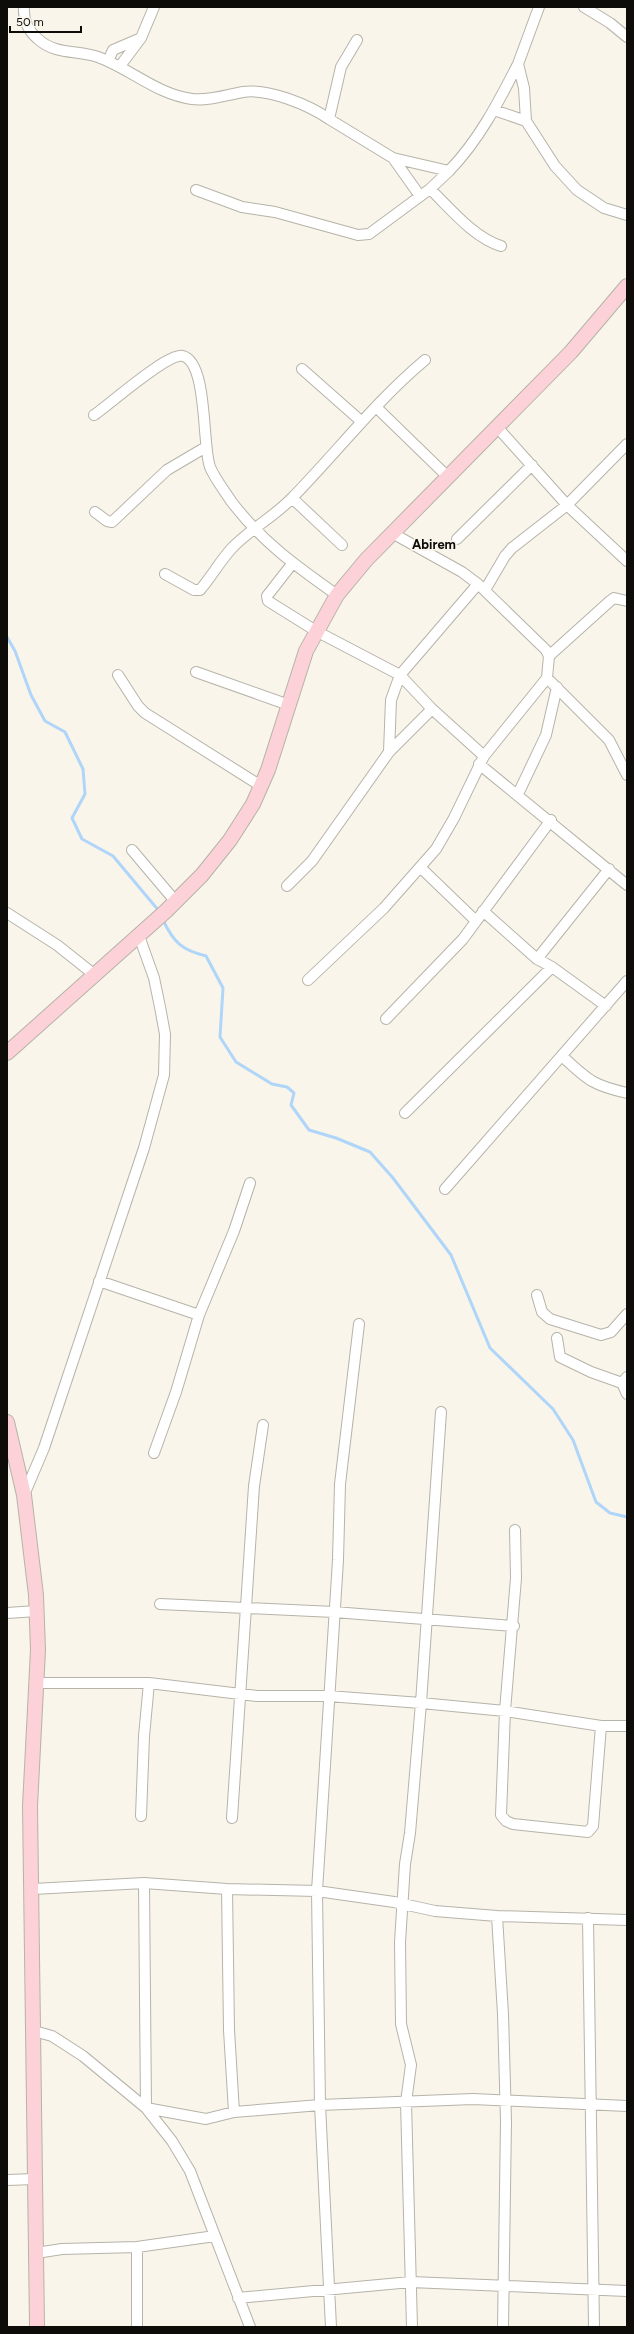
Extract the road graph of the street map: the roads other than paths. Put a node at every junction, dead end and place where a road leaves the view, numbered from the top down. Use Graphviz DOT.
graph roads {
  1 [pos="24,7"];
  2 [pos="154,7"];
  3 [pos="539,7"];
  4 [pos="584,7"];
  5 [pos="627,37"];
  6 [pos="142,38"];
  7 [pos="357,40"];
  8 [pos="108,61"];
  9 [pos="518,64"];
  10 [pos="120,66"];
  11 [pos="494,110"];
  12 [pos="329,119"];
  13 [pos="526,121"];
  14 [pos="393,158"];
  15 [pos="449,172"];
  16 [pos="430,189"];
  17 [pos="196,190"];
  18 [pos="420,196"];
  19 [pos="627,215"];
  20 [pos="501,246"];
  21 [pos="627,286"];
  22 [pos="425,360"];
  23 [pos="302,369"];
  24 [pos="377,408"];
  25 [pos="94,416"];
  26 [pos="362,422"];
  27 [pos="497,428"];
  28 [pos="627,444"];
  29 [pos="206,447"];
  30 [pos="532,465"];
  31 [pos="448,477"];
  32 [pos="292,498"];
  33 [pos="567,505"];
  34 [pos="95,512"];
  35 [pos="254,530"];
  36 [pos="392,533"];
  37 [pos="457,539"];
  38 [pos="342,545"];
  39 [pos="627,561"];
  40 [pos="292,564"];
  41 [pos="165,574"];
  42 [pos="481,587"];
  43 [pos="337,595"];
  44 [pos="627,601"];
  45 [pos="316,631"];
  46 [pos="549,656"];
  47 [pos="196,672"];
  48 [pos="118,675"];
  49 [pos="400,675"];
  50 [pos="547,678"];
  51 [pos="557,687"];
  52 [pos="288,705"];
  53 [pos="432,709"];
  54 [pos="389,752"];
  55 [pos="482,760"];
  56 [pos="627,775"];
  57 [pos="261,786"];
  58 [pos="518,794"];
  59 [pos="550,820"];
  60 [pos="132,850"];
  61 [pos="421,868"];
  62 [pos="609,869"];
  63 [pos="627,885"];
  64 [pos="287,886"];
  65 [pos="483,910"];
  66 [pos="166,911"];
  67 [pos="7,913"];
  68 [pos="476,921"];
  69 [pos="139,936"];
  70 [pos="537,960"];
  71 [pos="552,967"];
  72 [pos="96,976"];
  73 [pos="308,980"];
  74 [pos="627,981"];
  75 [pos="606,1006"];
  76 [pos="386,1019"];
  77 [pos="7,1053"];
  78 [pos="562,1056"];
  79 [pos="627,1093"];
  80 [pos="405,1113"];
  81 [pos="250,1183"];
  82 [pos="445,1189"];
  83 [pos="99,1281"];
  84 [pos="537,1295"];
  85 [pos="627,1314"];
  86 [pos="199,1315"];
  87 [pos="359,1324"];
  88 [pos="557,1338"];
  89 [pos="625,1380"];
  90 [pos="627,1394"];
  91 [pos="441,1412"];
  92 [pos="7,1422"];
  93 [pos="263,1425"];
  94 [pos="154,1453"];
  95 [pos="24,1495"];
  96 [pos="515,1530"];
  97 [pos="160,1604"];
  98 [pos="245,1607"];
  99 [pos="37,1611"];
  100 [pos="334,1612"];
  101 [pos="7,1613"];
  102 [pos="425,1618"];
  103 [pos="514,1626"];
  104 [pos="36,1683"];
  105 [pos="149,1684"];
  106 [pos="239,1694"];
  107 [pos="328,1696"];
  108 [pos="421,1703"];
  109 [pos="505,1711"];
  110 [pos="601,1726"];
  111 [pos="627,1726"];
  112 [pos="141,1816"];
  113 [pos="232,1818"];
  114 [pos="144,1883"];
  115 [pos="33,1889"];
  116 [pos="227,1889"];
  117 [pos="317,1891"];
  118 [pos="403,1905"];
  119 [pos="497,1916"];
  120 [pos="588,1918"];
  121 [pos="627,1920"];
  122 [pos="34,2031"];
  123 [pos="505,2100"];
  124 [pos="406,2102"];
  125 [pos="320,2105"];
  126 [pos="592,2105"];
  127 [pos="627,2106"];
  128 [pos="146,2108"];
  129 [pos="234,2112"];
  130 [pos="35,2179"];
  131 [pos="7,2180"];
  132 [pos="215,2236"];
  133 [pos="137,2247"];
  134 [pos="36,2253"];
  135 [pos="411,2282"];
  136 [pos="504,2286"];
  137 [pos="594,2289"];
  138 [pos="330,2290"];
  139 [pos="627,2290"];
  140 [pos="238,2298"];
  141 [pos="37,2327"];
  142 [pos="137,2327"];
  143 [pos="250,2327"];
  144 [pos="331,2327"];
  145 [pos="412,2327"];
  146 [pos="503,2327"];
  147 [pos="594,2327"];
  1 -- 8 [label="street"];
  2 -- 6 [label="street"];
  3 -- 9 [label="street"];
  4 -- 5 [label="street"];
  6 -- 8 [label="street"];
  6 -- 10 [label="street"];
  7 -- 12 [label="street"];
  8 -- 10 [label="street"];
  9 -- 11 [label="street"];
  9 -- 13 [label="street"];
  10 -- 12 [label="street"];
  11 -- 13 [label="street"];
  11 -- 15 [label="street"];
  12 -- 14 [label="street"];
  13 -- 19 [label="street"];
  14 -- 15 [label="street"];
  14 -- 18 [label="street"];
  15 -- 16 [label="street"];
  16 -- 18 [label="street"];
  16 -- 20 [label="street"];
  17 -- 18 [label="street"];
  21 -- 27 [label="street"];
  22 -- 24 [label="street"];
  23 -- 26 [label="street"];
  24 -- 26 [label="street"];
  24 -- 31 [label="street"];
  25 -- 29 [label="street"];
  26 -- 32 [label="street"];
  27 -- 30 [label="street"];
  27 -- 31 [label="street"];
  28 -- 33 [label="street"];
  29 -- 34 [label="street"];
  29 -- 35 [label="street"];
  30 -- 33 [label="street"];
  30 -- 37 [label="street"];
  31 -- 36 [label="street"];
  32 -- 35 [label="street"];
  32 -- 38 [label="street"];
  33 -- 39 [label="street"];
  33 -- 42 [label="street"];
  35 -- 40 [label="street"];
  35 -- 41 [label="street"];
  36 -- 42 [label="street"];
  36 -- 43 [label="street"];
  40 -- 43 [label="street"];
  40 -- 45 [label="street"];
  42 -- 46 [label="street"];
  42 -- 49 [label="street"];
  43 -- 45 [label="street"];
  44 -- 46 [label="street"];
  45 -- 49 [label="street"];
  45 -- 52 [label="street"];
  46 -- 50 [label="street"];
  47 -- 52 [label="street"];
  48 -- 57 [label="street"];
  49 -- 53 [label="street"];
  49 -- 54 [label="street"];
  50 -- 51 [label="street"];
  50 -- 55 [label="street"];
  51 -- 56 [label="street"];
  51 -- 58 [label="street"];
  52 -- 57 [label="street"];
  53 -- 54 [label="street"];
  53 -- 55 [label="street"];
  54 -- 64 [label="street"];
  55 -- 58 [label="street"];
  55 -- 61 [label="street"];
  57 -- 66 [label="street"];
  58 -- 59 [label="street"];
  59 -- 62 [label="street"];
  59 -- 65 [label="street"];
  60 -- 66 [label="street"];
  61 -- 68 [label="street"];
  61 -- 73 [label="street"];
  62 -- 63 [label="street"];
  62 -- 70 [label="street"];
  65 -- 68 [label="street"];
  65 -- 70 [label="street"];
  66 -- 69 [label="street"];
  67 -- 72 [label="street"];
  68 -- 76 [label="street"];
  69 -- 72 [label="street"];
  69 -- 83 [label="street"];
  70 -- 71 [label="street"];
  71 -- 75 [label="street"];
  71 -- 80 [label="street"];
  72 -- 77 [label="street"];
  74 -- 75 [label="street"];
  75 -- 78 [label="street"];
  78 -- 79 [label="street"];
  78 -- 82 [label="street"];
  81 -- 86 [label="street"];
  83 -- 86 [label="street"];
  83 -- 95 [label="street"];
  84 -- 85 [label="street"];
  86 -- 94 [label="street"];
  87 -- 100 [label="street"];
  88 -- 89 [label="street"];
  89 -- 90 [label="street"];
  91 -- 102 [label="street"];
  92 -- 95 [label="street"];
  93 -- 98 [label="street"];
  95 -- 99 [label="street"];
  96 -- 103 [label="street"];
  97 -- 98 [label="street"];
  98 -- 100 [label="street"];
  98 -- 106 [label="street"];
  99 -- 101 [label="street"];
  99 -- 104 [label="street"];
  100 -- 102 [label="street"];
  100 -- 107 [label="street"];
  102 -- 103 [label="street"];
  102 -- 108 [label="street"];
  103 -- 109 [label="street"];
  104 -- 105 [label="street"];
  104 -- 115 [label="street"];
  105 -- 106 [label="street"];
  105 -- 112 [label="street"];
  106 -- 107 [label="street"];
  106 -- 113 [label="street"];
  107 -- 108 [label="street"];
  107 -- 117 [label="street"];
  108 -- 109 [label="street"];
  108 -- 118 [label="street"];
  109 -- 110 [label="street"];
  109 -- 110 [label="street"];
  110 -- 111 [label="street"];
  114 -- 115 [label="street"];
  114 -- 116 [label="street"];
  114 -- 128 [label="street"];
  115 -- 122 [label="street"];
  116 -- 117 [label="street"];
  116 -- 129 [label="street"];
  117 -- 118 [label="street"];
  117 -- 125 [label="street"];
  118 -- 119 [label="street"];
  118 -- 124 [label="street"];
  119 -- 120 [label="street"];
  119 -- 123 [label="street"];
  120 -- 121 [label="street"];
  120 -- 126 [label="street"];
  122 -- 128 [label="street"];
  122 -- 130 [label="street"];
  123 -- 124 [label="street"];
  123 -- 126 [label="street"];
  123 -- 136 [label="street"];
  124 -- 125 [label="street"];
  124 -- 135 [label="street"];
  125 -- 129 [label="street"];
  125 -- 138 [label="street"];
  126 -- 127 [label="street"];
  126 -- 137 [label="street"];
  128 -- 129 [label="street"];
  128 -- 132 [label="street"];
  130 -- 131 [label="street"];
  130 -- 134 [label="street"];
  132 -- 133 [label="street"];
  132 -- 140 [label="street"];
  133 -- 134 [label="street"];
  133 -- 142 [label="street"];
  134 -- 141 [label="street"];
  135 -- 136 [label="street"];
  135 -- 138 [label="street"];
  135 -- 145 [label="street"];
  136 -- 137 [label="street"];
  136 -- 146 [label="street"];
  137 -- 139 [label="street"];
  137 -- 147 [label="street"];
  138 -- 140 [label="street"];
  138 -- 144 [label="street"];
  140 -- 143 [label="street"];
}
